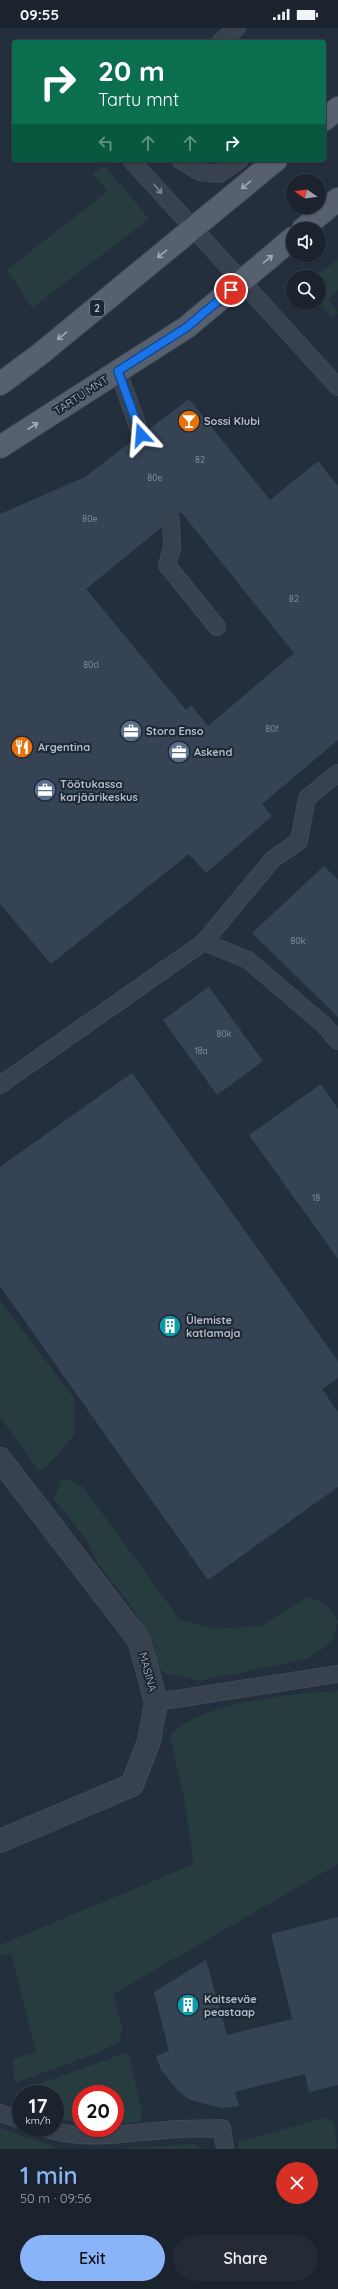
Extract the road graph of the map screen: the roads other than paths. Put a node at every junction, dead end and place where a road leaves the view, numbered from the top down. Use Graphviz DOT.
graph roads {
  1 [pos="237,28"];
  2 [pos="222,40"];
  3 [pos="338,107"];
  4 [pos="326,111"];
  5 [pos="326,118"];
  6 [pos="133,162"];
  7 [pos="183,162"];
  8 [pos="237,162"];
  9 [pos="274,162"];
  10 [pos="338,199"];
  11 [pos="311,222"];
  12 [pos="192,229"];
  13 [pos="286,244"];
  14 [pos="242,280"];
  15 [pos="118,371"];
  16 [pos="0,384"];
  17 [pos="338,387"];
  18 [pos="141,435"];
  19 [pos="0,447"];
  20 [pos="171,520"];
  21 [pos="217,627"];
  22 [pos="338,773"];
  23 [pos="204,942"];
  24 [pos="322,1024"];
  25 [pos="338,1032"];
  26 [pos="338,1041"];
  27 [pos="0,1085"];
  28 [pos="0,1459"];
  29 [pos="337,1673"];
  30 [pos="156,1702"];
  31 [pos="0,1841"];
  32 [pos="0,2113"];
  33 [pos="12,2117"];
  34 [pos="64,2133"];
  35 [pos="225,2149"];
  1 -- 2 [label="lane"];
  3 -- 4 [label="lane"];
  3 -- 5 [label="main road"];
  6 -- 12 [label="lane, one-way"];
  7 -- 8 [label="lane"];
  9 -- 12 [label="main road, 2, one-way"];
  10 -- 11 [label="main road"];
  12 -- 14 [label="lane"];
  12 -- 16 [label="main road, 2, one-way"];
  14 -- 13 [label="main road, TARTU MNT, one-way"];
  14 -- 15 [label="main road, TARTU MNT"];
  14 -- 17 [label="lane"];
  15 -- 18 [label="lane"];
  19 -- 15 [label="main road, TARTU MNT, one-way"];
  20 -- 21 [label="lane"];
  22 -- 23 [label="lane"];
  23 -- 24 [label="lane"];
  23 -- 27 [label="lane"];
  24 -- 25 [label="lane"];
  24 -- 26 [label="lane"];
  28 -- 30 [label="street, MASINA"];
  29 -- 30 [label="lane"];
  30 -- 31 [label="street, MASINA"];
  32 -- 33 [label="lane"];
  34 -- 35 [label="lane"];
}
